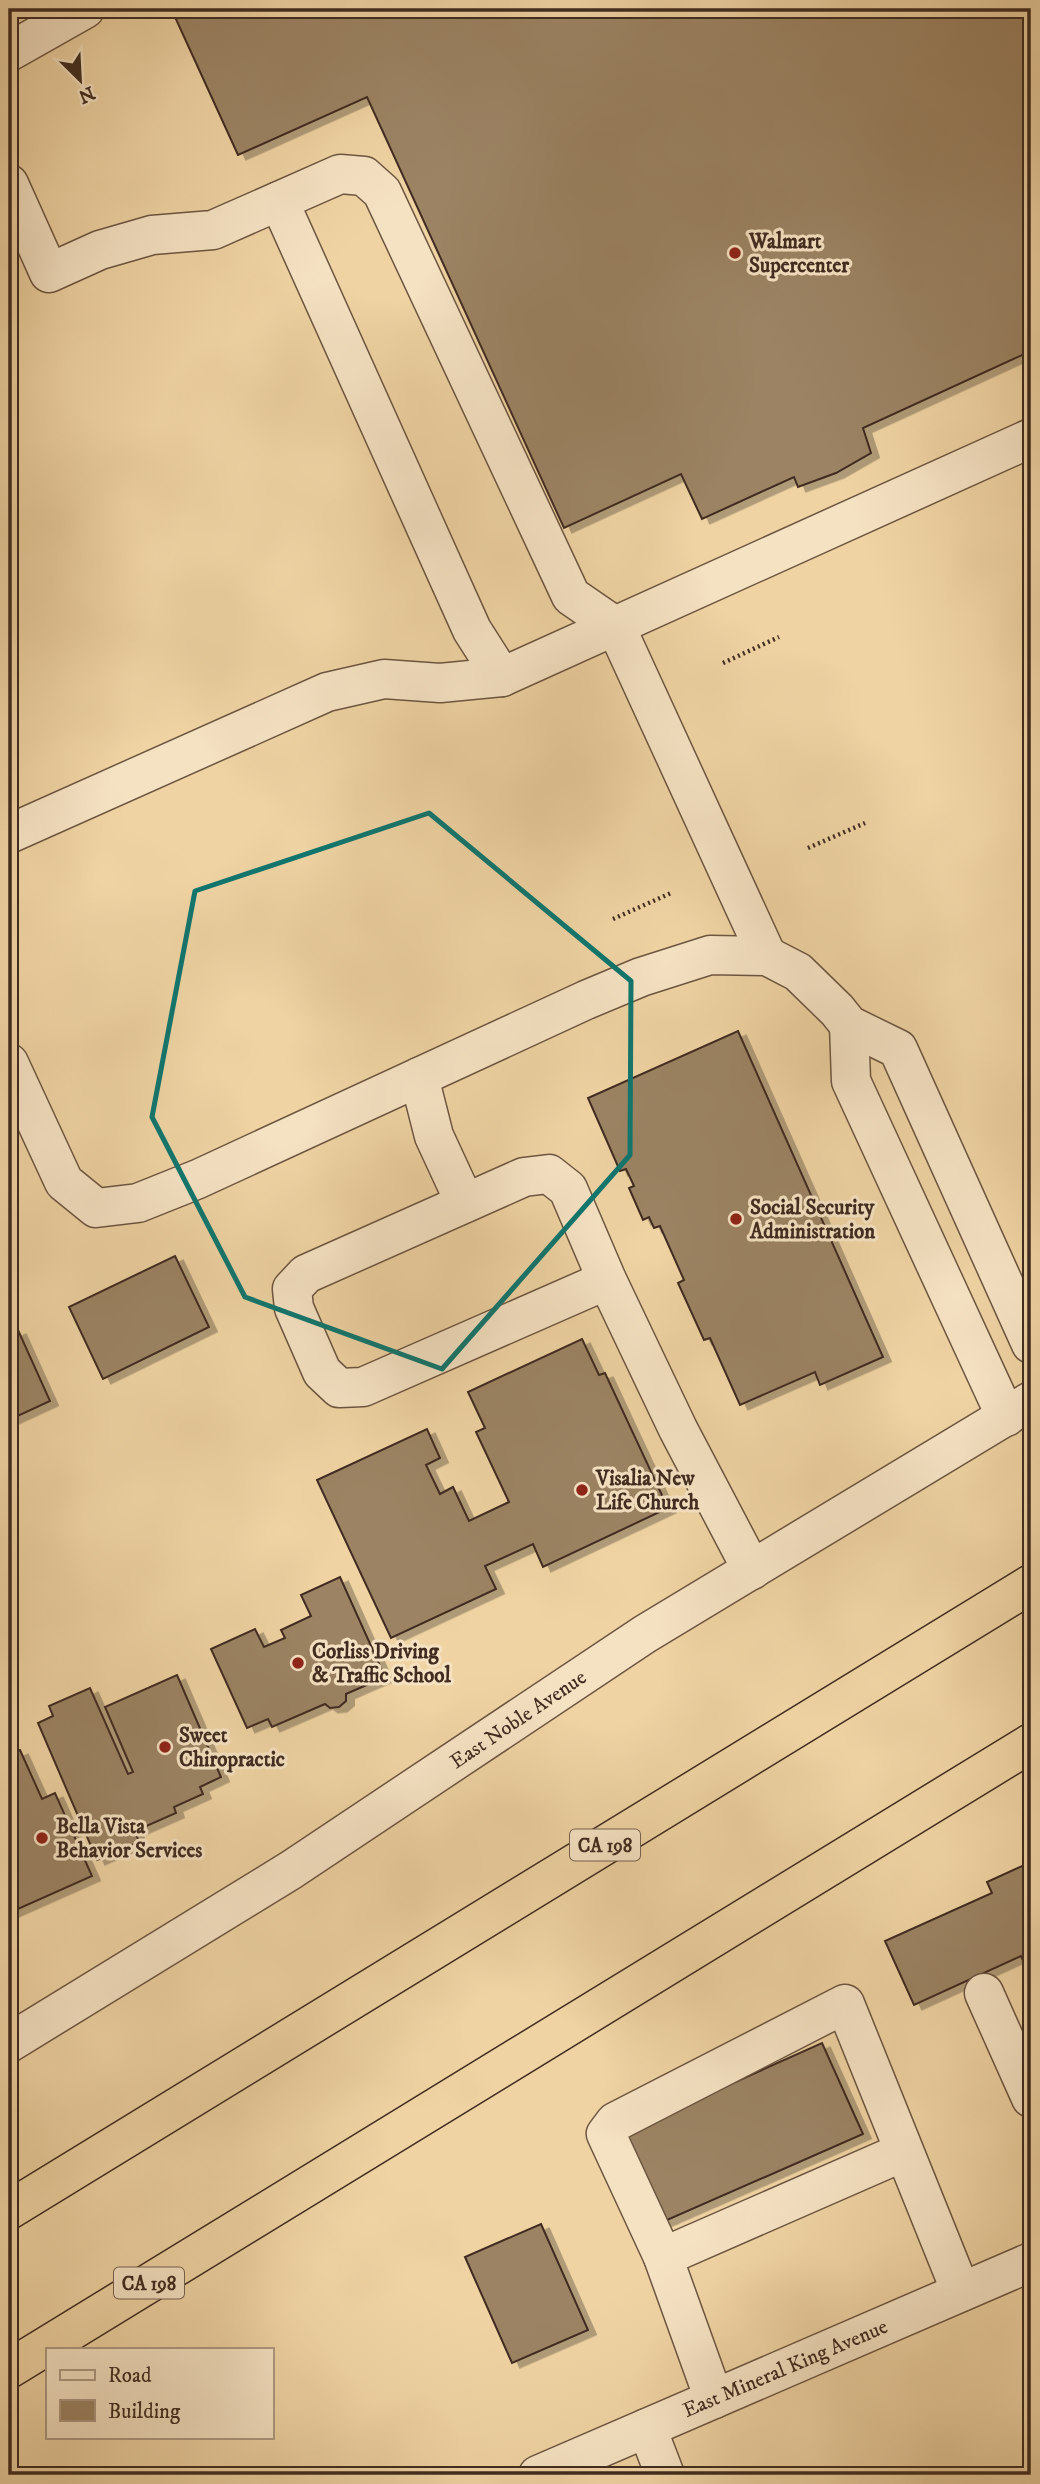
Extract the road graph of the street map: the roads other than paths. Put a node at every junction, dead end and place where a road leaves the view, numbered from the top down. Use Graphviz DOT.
graph roads {
  1 [pos="85,9"];
  2 [pos="9,51"];
  3 [pos="9,184"];
  4 [pos="279,201"];
  5 [pos="1031,438"];
  6 [pos="616,626"];
  7 [pos="502,677"];
  8 [pos="9,834"];
  9 [pos="767,956"];
  10 [pos="849,1026"];
  11 [pos="9,1063"];
  12 [pos="419,1077"];
  13 [pos="465,1203"];
  14 [pos="607,1280"];
  15 [pos="1031,1344"];
  16 [pos="1018,1409"];
  17 [pos="752,1570"];
  18 [pos="1031,1584"];
  19 [pos="1031,1744"];
  20 [pos="984,1993"];
  21 [pos="9,2043"];
  22 [pos="1031,2096"];
  23 [pos="903,2152"];
  24 [pos="9,2210"];
  25 [pos="663,2257"];
  26 [pos="1031,2262"];
  27 [pos="961,2292"];
  28 [pos="9,2369"];
  29 [pos="714,2399"];
  30 [pos="646,2428"];
  31 [pos="538,2475"];
  32 [pos="665,2475"];
  1 -- 2 [label="street"];
  3 -- 4 [label="street"];
  4 -- 6 [label="street"];
  4 -- 7 [label="street"];
  5 -- 6 [label="street"];
  6 -- 7 [label="street"];
  6 -- 9 [label="street"];
  7 -- 8 [label="street"];
  9 -- 10 [label="street"];
  9 -- 12 [label="street"];
  10 -- 15 [label="street"];
  10 -- 16 [label="street"];
  11 -- 12 [label="street"];
  12 -- 13 [label="street"];
  13 -- 14 [label="street"];
  13 -- 14 [label="street"];
  14 -- 17 [label="street"];
  16 -- 17 [label="street, East Noble Avenue"];
  17 -- 21 [label="street, East Noble Avenue"];
  18 -- 24 [label="highway, CA 198"];
  19 -- 28 [label="highway, CA 198"];
  20 -- 22 [label="street"];
  23 -- 25 [label="street"];
  23 -- 25 [label="street"];
  23 -- 27 [label="street"];
  25 -- 29 [label="street"];
  26 -- 27 [label="street, East Mineral King Avenue"];
  27 -- 29 [label="street, East Mineral King Avenue"];
  29 -- 30 [label="street, East Mineral King Avenue"];
  30 -- 31 [label="street, East Mineral King Avenue"];
  30 -- 32 [label="street"];
}
